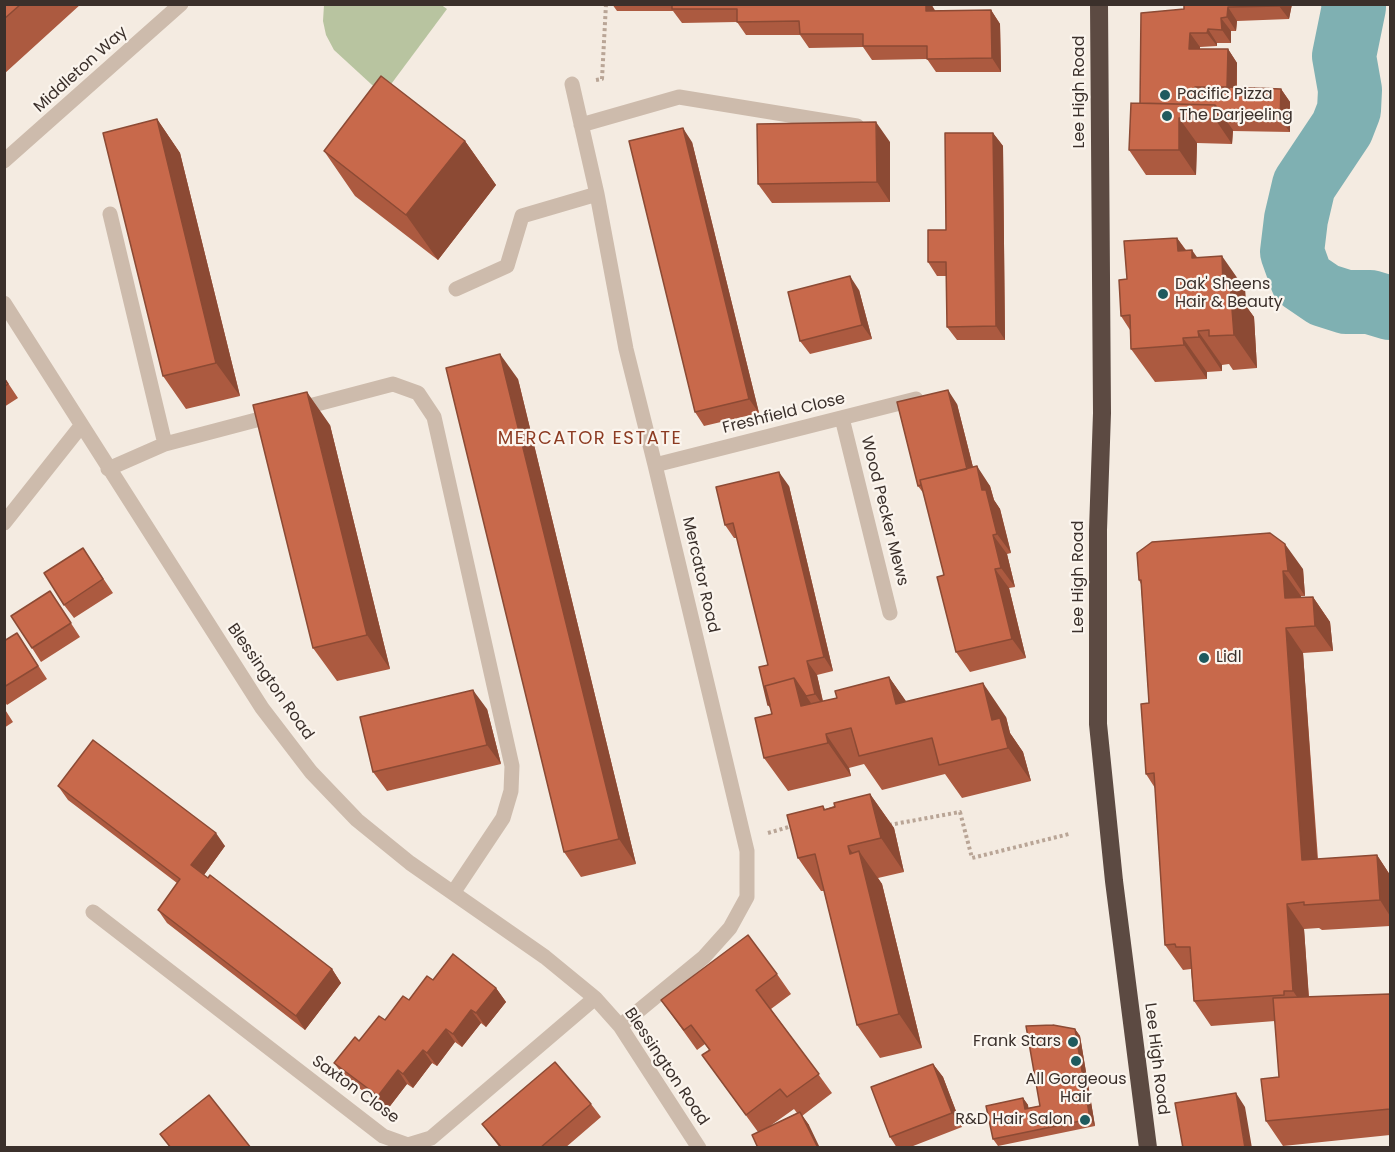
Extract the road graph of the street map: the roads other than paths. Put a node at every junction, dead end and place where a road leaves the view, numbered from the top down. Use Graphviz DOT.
graph roads {
  1 [pos="181,4"];
  2 [pos="1099,4"];
  3 [pos="572,84"];
  4 [pos="581,125"];
  5 [pos="875,129"];
  6 [pos="4,161"];
  7 [pos="597,194"];
  8 [pos="111,213"];
  9 [pos="456,289"];
  10 [pos="4,303"];
  11 [pos="922,397"];
  12 [pos="842,418"];
  13 [pos="81,426"];
  14 [pos="165,444"];
  15 [pos="655,465"];
  16 [pos="108,469"];
  17 [pos="4,523"];
  18 [pos="890,613"];
  19 [pos="453,893"];
  20 [pos="93,912"];
  21 [pos="595,998"];
  22 [pos="620,1026"];
  23 [pos="699,1148"];
  24 [pos="1148,1148"];
  1 -- 6 [label="street, Middleton Way"];
  2 -- 24 [label="highway, Lee High Road"];
  3 -- 4 [label="street, Mercator Road"];
  4 -- 5 [label="street"];
  4 -- 7 [label="street, Mercator Road"];
  7 -- 9 [label="street"];
  7 -- 15 [label="street, Mercator Road"];
  8 -- 14 [label="street"];
  10 -- 13 [label="street, Blessington Road"];
  11 -- 12 [label="street, Freshfield Close"];
  12 -- 15 [label="street, Freshfield Close"];
  12 -- 18 [label="street, Wood Pecker Mews"];
  13 -- 16 [label="street, Blessington Road"];
  13 -- 17 [label="street"];
  14 -- 16 [label="street"];
  14 -- 19 [label="street"];
  15 -- 22 [label="street, Mercator Road"];
  16 -- 19 [label="street, Blessington Road"];
  19 -- 21 [label="street, Blessington Road"];
  20 -- 21 [label="street, Saxton Close"];
  21 -- 22 [label="street, Blessington Road"];
  22 -- 23 [label="street, Blessington Road"];
}
